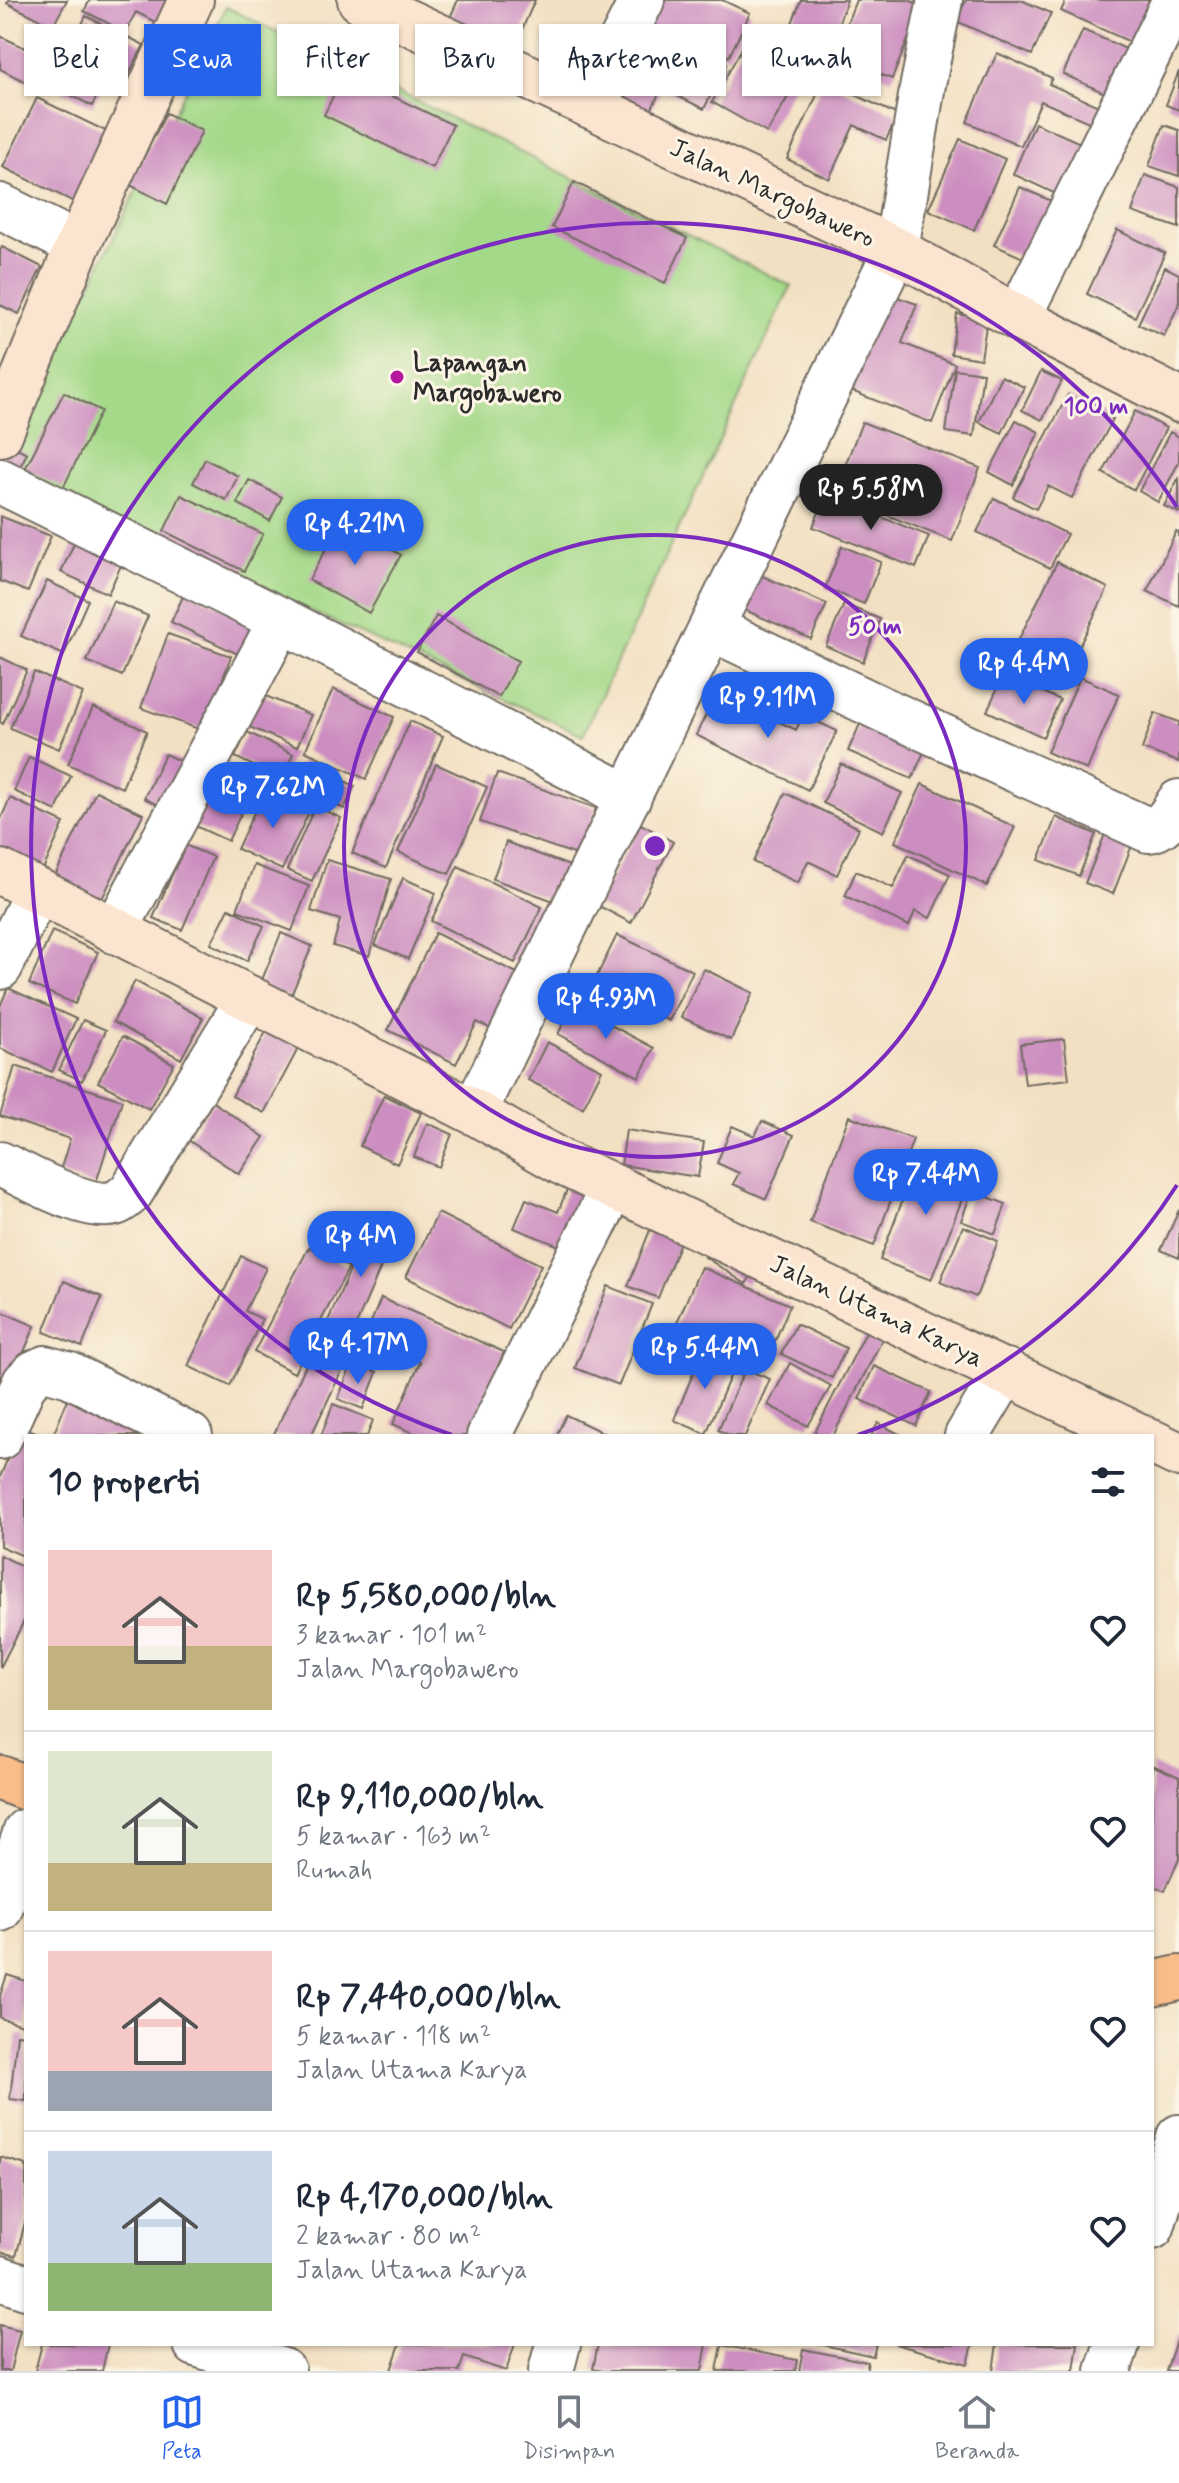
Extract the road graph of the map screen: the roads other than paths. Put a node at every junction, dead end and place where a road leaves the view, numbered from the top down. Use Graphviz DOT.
graph roads {
  1 [pos="191,0"];
  2 [pos="360,0"];
  3 [pos="642,0"];
  4 [pos="940,0"];
  5 [pos="1175,0"];
  6 [pos="589,105"];
  7 [pos="0,206"];
  8 [pos="78,245"];
  9 [pos="896,250"];
  10 [pos="1018,318"];
  11 [pos="1179,400"];
  12 [pos="0,434"];
  13 [pos="0,481"];
  14 [pos="281,620"];
  15 [pos="711,628"];
  16 [pos="629,797"];
  17 [pos="1179,802"];
  18 [pos="18,882"];
  19 [pos="115,931"];
  20 [pos="0,967"];
  21 [pos="249,998"];
  22 [pos="491,1122"];
  23 [pos="0,1164"];
  24 [pos="613,1187"];
  25 [pos="1006,1371"];
  26 [pos="186,1434"];
  27 [pos="490,1434"];
  28 [pos="968,1434"];
  29 [pos="1135,1434"];
  30 [pos="0,1437"];
  31 [pos="1154,1443"];
  32 [pos="1179,1455"];
  33 [pos="0,1778"];
  34 [pos="24,1787"];
  35 [pos="24,1837"];
  36 [pos="0,1909"];
  37 [pos="1179,1978"];
  38 [pos="1154,1984"];
  39 [pos="1179,2137"];
  40 [pos="1154,2220"];
  41 [pos="0,2278"];
  42 [pos="24,2286"];
  43 [pos="557,2346"];
  44 [pos="1116,2346"];
  45 [pos="208,2352"];
  46 [pos="283,2371"];
  47 [pos="551,2371"];
  48 [pos="1108,2371"];
  1 -- 8 [label="street"];
  2 -- 6 [label="street, Jalan Margobawero"];
  3 -- 6 [label="street"];
  4 -- 9 [label="street"];
  5 -- 10 [label="street"];
  6 -- 9 [label="street, Jalan Margobawero"];
  7 -- 8 [label="street"];
  8 -- 12 [label="street"];
  9 -- 10 [label="street, Jalan Margobawero"];
  9 -- 15 [label="street"];
  10 -- 11 [label="street, Jalan Margobawero"];
  13 -- 14 [label="street"];
  14 -- 16 [label="street"];
  14 -- 19 [label="street"];
  15 -- 16 [label="street"];
  15 -- 17 [label="street"];
  16 -- 22 [label="street"];
  18 -- 19 [label="street, Jalan Utama Karya"];
  18 -- 20 [label="street"];
  19 -- 21 [label="street, Jalan Utama Karya"];
  21 -- 22 [label="street, Jalan Utama Karya"];
  21 -- 23 [label="street"];
  22 -- 24 [label="street, Jalan Utama Karya"];
  24 -- 25 [label="street, Jalan Utama Karya"];
  24 -- 27 [label="street"];
  25 -- 28 [label="street"];
  25 -- 29 [label="street, Jalan Utama Karya"];
  26 -- 30 [label="street"];
  31 -- 32 [label="street"];
  33 -- 34 [label="highway"];
  35 -- 36 [label="street"];
  37 -- 38 [label="highway"];
  39 -- 40 [label="street"];
  41 -- 42 [label="street"];
  43 -- 47 [label="street"];
  44 -- 48 [label="street"];
  45 -- 46 [label="street"];
}
